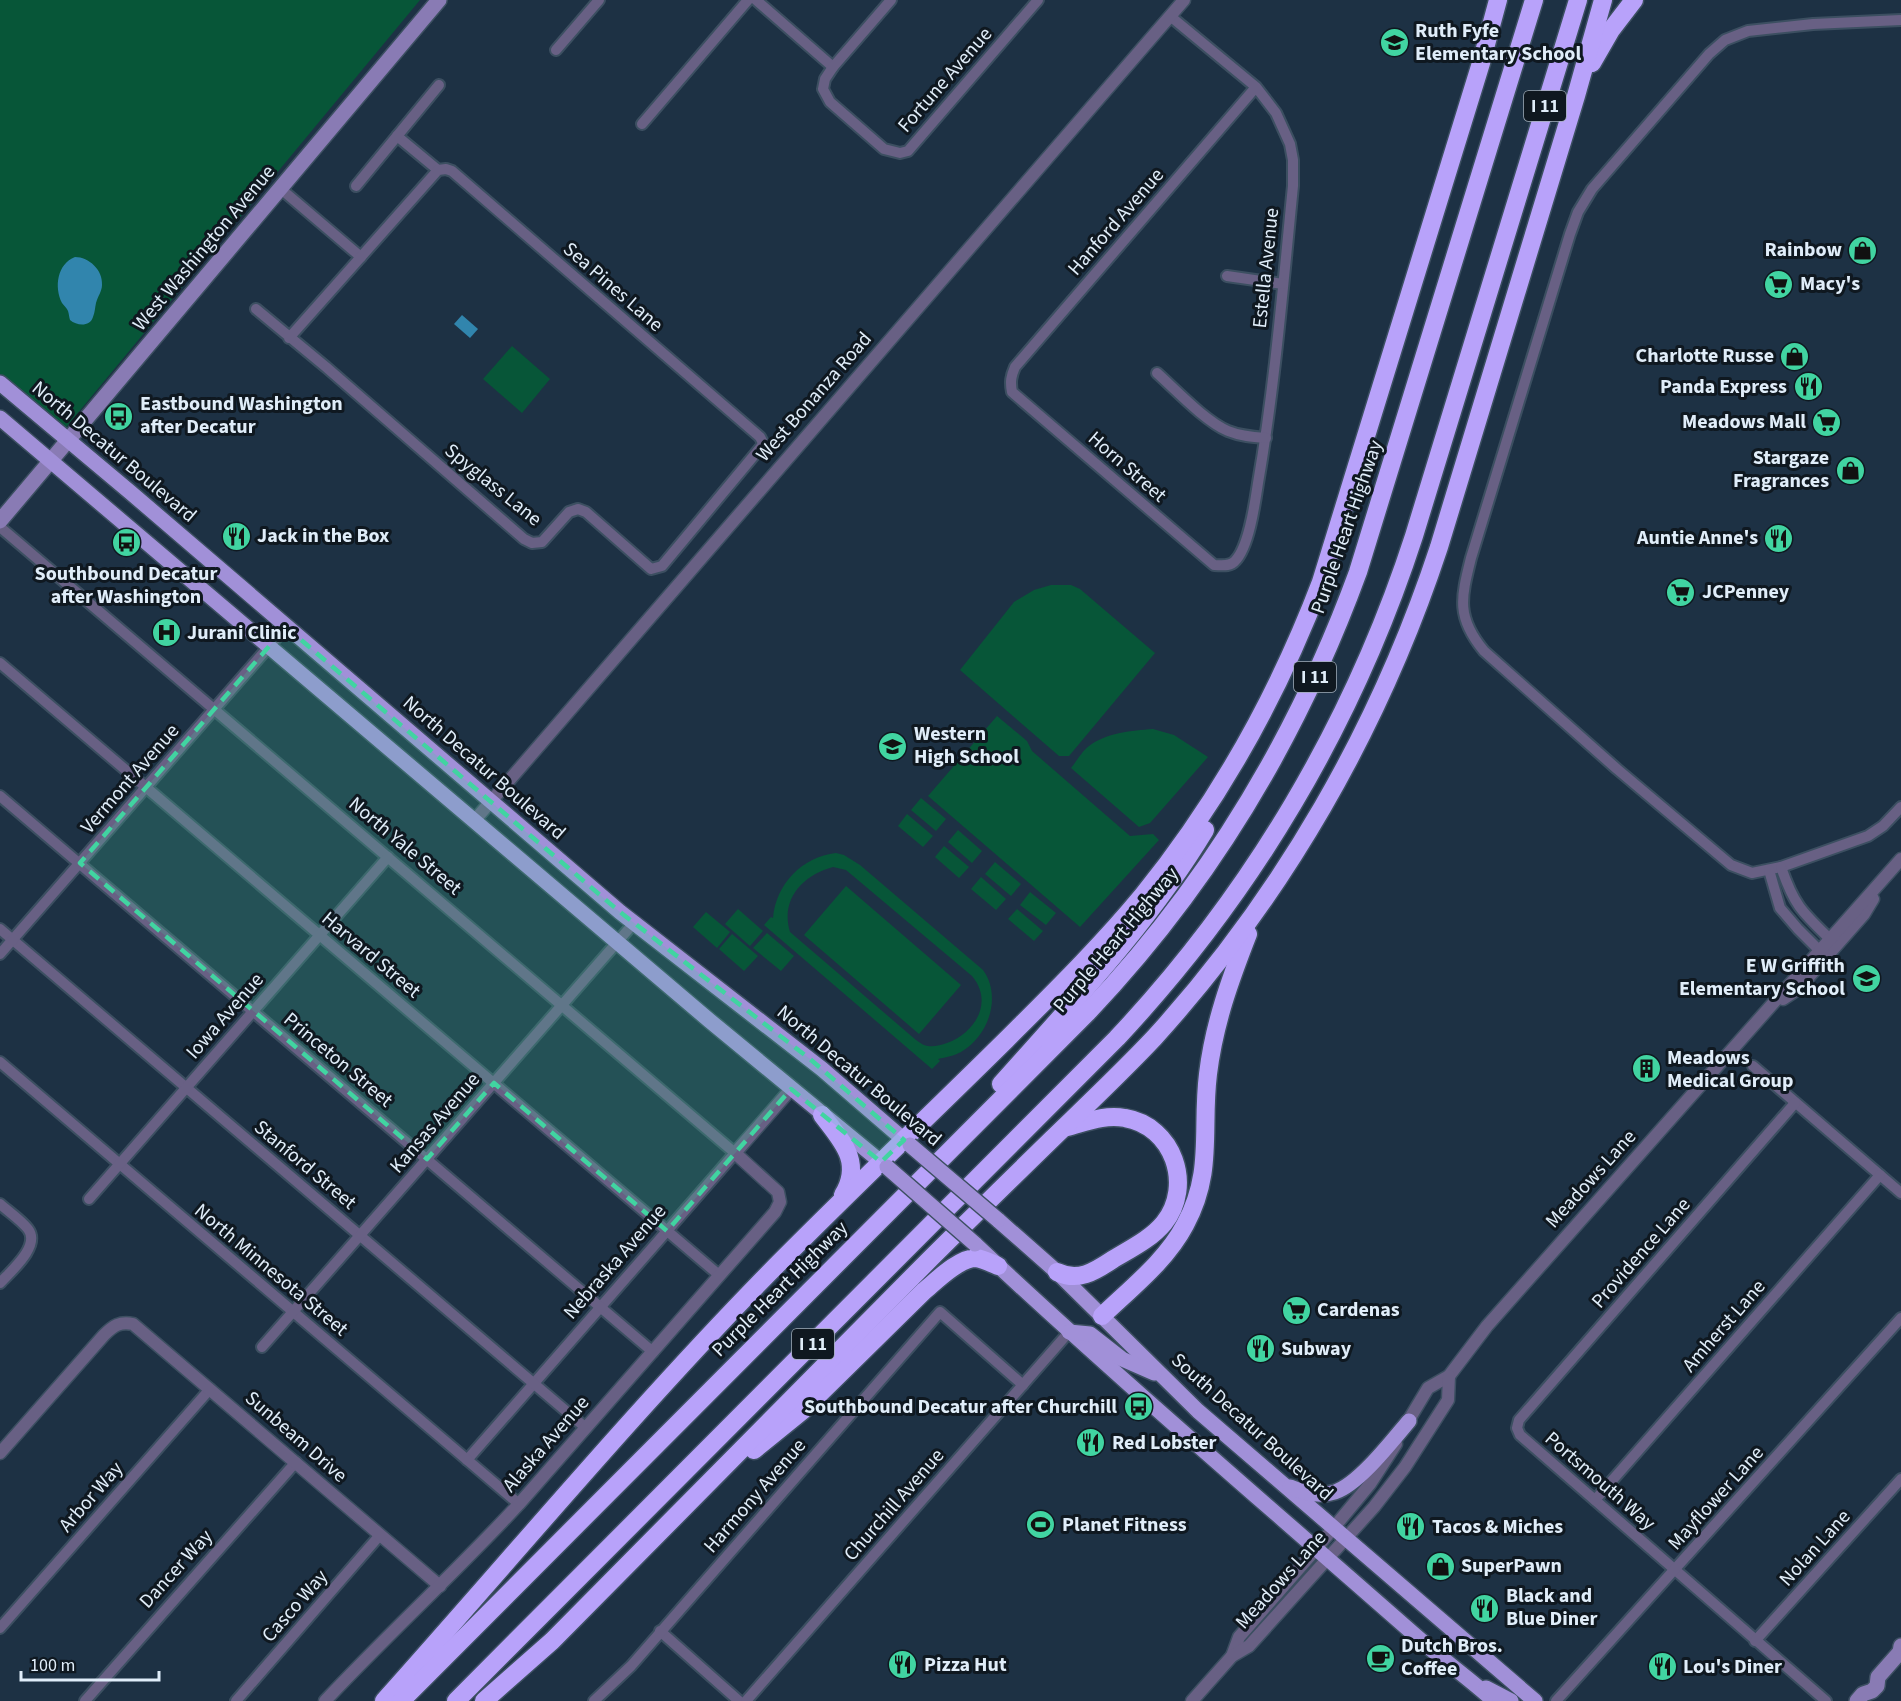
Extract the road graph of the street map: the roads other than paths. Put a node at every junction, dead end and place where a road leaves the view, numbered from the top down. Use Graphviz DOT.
graph roads {
  1 [pos="439,0"];
  2 [pos="599,0"];
  3 [pos="748,0"];
  4 [pos="756,0"];
  5 [pos="891,0"];
  6 [pos="1038,0"];
  7 [pos="1184,0"];
  8 [pos="1498,0"];
  9 [pos="1504,0"];
  10 [pos="1534,0"];
  11 [pos="1578,0"];
  12 [pos="1603,0"];
  13 [pos="1634,0"];
  14 [pos="1170,16"];
  15 [pos="1901,20"];
  16 [pos="556,50"];
  17 [pos="1481,63"];
  18 [pos="833,67"];
  19 [pos="439,85"];
  20 [pos="1256,87"];
  21 [pos="1576,96"];
  22 [pos="642,124"];
  23 [pos="397,136"];
  24 [pos="438,170"];
  25 [pos="356,186"];
  26 [pos="281,189"];
  27 [pos="361,256"];
  28 [pos="1227,276"];
  29 [pos="1283,284"];
  30 [pos="256,309"];
  31 [pos="289,338"];
  32 [pos="1157,373"];
  33 [pos="0,383"];
  34 [pos="1010,384"];
  35 [pos="0,418"];
  36 [pos="1266,438"];
  37 [pos="761,440"];
  38 [pos="69,441"];
  39 [pos="51,462"];
  40 [pos="0,521"];
  41 [pos="0,527"];
  42 [pos="1229,566"];
  43 [pos="286,627"];
  44 [pos="269,647"];
  45 [pos="0,663"];
  46 [pos="214,709"];
  47 [pos="1247,741"];
  48 [pos="146,787"];
  49 [pos="0,796"];
  50 [pos="490,802"];
  51 [pos="1901,807"];
  52 [pos="474,820"];
  53 [pos="388,857"];
  54 [pos="80,863"];
  55 [pos="1897,863"];
  56 [pos="1781,867"];
  57 [pos="1769,870"];
  58 [pos="1257,910"];
  59 [pos="634,923"];
  60 [pos="0,929"];
  61 [pos="320,935"];
  62 [pos="1830,939"];
  63 [pos="13,940"];
  64 [pos="617,942"];
  65 [pos="1820,951"];
  66 [pos="0,954"];
  67 [pos="562,1005"];
  68 [pos="1767,1010"];
  69 [pos="253,1011"];
  70 [pos="0,1062"];
  71 [pos="1753,1066"];
  72 [pos="494,1083"];
  73 [pos="186,1088"];
  74 [pos="791,1089"];
  75 [pos="1795,1103"];
  76 [pos="822,1115"];
  77 [pos="1063,1129"];
  78 [pos="907,1142"];
  79 [pos="735,1153"];
  80 [pos="427,1159"];
  81 [pos="120,1164"];
  82 [pos="884,1165"];
  83 [pos="1880,1175"];
  84 [pos="947,1177"];
  85 [pos="1901,1193"];
  86 [pos="780,1198"];
  87 [pos="89,1199"];
  88 [pos="840,1200"];
  89 [pos="0,1204"];
  90 [pos="872,1228"];
  91 [pos="667,1231"];
  92 [pos="360,1236"];
  93 [pos="998,1266"];
  94 [pos="1057,1272"];
  95 [pos="720,1275"];
  96 [pos="0,1283"];
  97 [pos="601,1307"];
  98 [pos="293,1312"];
  99 [pos="1102,1316"];
  100 [pos="1901,1318"];
  101 [pos="1069,1332"];
  102 [pos="262,1347"];
  103 [pos="653,1352"];
  104 [pos="1162,1376"];
  105 [pos="1449,1376"];
  106 [pos="534,1383"];
  107 [pos="1023,1385"];
  108 [pos="210,1389"];
  109 [pos="1408,1421"];
  110 [pos="586,1428"];
  111 [pos="1517,1428"];
  112 [pos="0,1453"];
  113 [pos="467,1460"];
  114 [pos="296,1462"];
  115 [pos="1274,1478"];
  116 [pos="1901,1479"];
  117 [pos="698,1495"];
  118 [pos="1595,1500"];
  119 [pos="519,1504"];
  120 [pos="1332,1527"];
  121 [pos="380,1535"];
  122 [pos="1345,1539"];
  123 [pos="1321,1553"];
  124 [pos="1675,1571"];
  125 [pos="440,1586"];
  126 [pos="0,1628"];
  127 [pos="660,1631"];
  128 [pos="1755,1641"];
  129 [pos="1901,1650"];
  130 [pos="1465,1676"];
  131 [pos="1860,1697"];
  132 [pos="85,1701"];
  133 [pos="236,1701"];
  134 [pos="325,1701"];
  135 [pos="384,1701"];
  136 [pos="401,1701"];
  137 [pos="456,1701"];
  138 [pos="484,1701"];
  139 [pos="594,1701"];
  140 [pos="739,1701"];
  141 [pos="746,1701"];
  142 [pos="1192,1701"];
  143 [pos="1494,1701"];
  144 [pos="1511,1701"];
  145 [pos="1535,1701"];
  146 [pos="1556,1701"];
  147 [pos="1826,1701"];
  1 -- 26 [label="main road, West Washington Avenue"];
  2 -- 16 [label="street"];
  3 -- 22 [label="street"];
  4 -- 18 [label="street"];
  5 -- 18 [label="street"];
  6 -- 18 [label="street, Fortune Avenue"];
  7 -- 14 [label="street, West Bonanza Road"];
  8 -- 17 [label="highway"];
  9 -- 17 [label="highway"];
  10 -- 90 [label="highway, Purple Heart Highway / I 11"];
  11 -- 137 [label="highway, I 11"];
  12 -- 21 [label="highway"];
  13 -- 21 [label="highway"];
  14 -- 20 [label="street, Estella Avenue"];
  14 -- 50 [label="street, West Bonanza Road"];
  15 -- 57 [label="street"];
  17 -- 47 [label="highway"];
  19 -- 23 [label="street"];
  20 -- 29 [label="street, Estella Avenue"];
  20 -- 34 [label="street, Hanford Avenue"];
  21 -- 58 [label="highway"];
  23 -- 24 [label="street, Sea Pines Lane"];
  23 -- 25 [label="street"];
  24 -- 27 [label="street"];
  24 -- 37 [label="street, Sea Pines Lane"];
  26 -- 27 [label="street"];
  26 -- 38 [label="main road, West Washington Avenue"];
  27 -- 31 [label="street"];
  28 -- 29 [label="street"];
  29 -- 36 [label="street, Estella Avenue"];
  30 -- 31 [label="street, Spyglass Lane"];
  31 -- 37 [label="street, Spyglass Lane"];
  32 -- 36 [label="street"];
  33 -- 38 [label="main road, North Decatur Boulevard"];
  34 -- 42 [label="street, Horn Street"];
  35 -- 39 [label="main road"];
  36 -- 42 [label="street, Estella Avenue"];
  38 -- 39 [label="main road, West Washington Avenue"];
  38 -- 43 [label="main road, North Decatur Boulevard"];
  39 -- 40 [label="main road, West Washington Avenue"];
  39 -- 44 [label="main road"];
  41 -- 46 [label="street, North Yale Street"];
  43 -- 44 [label="street, Vermont Avenue"];
  43 -- 50 [label="main road, North Decatur Boulevard"];
  44 -- 46 [label="street, Vermont Avenue"];
  44 -- 52 [label="main road"];
  45 -- 48 [label="street, Harvard Street"];
  46 -- 48 [label="street, Vermont Avenue"];
  46 -- 53 [label="street, North Yale Street"];
  47 -- 78 [label="highway"];
  47 -- 90 [label="highway"];
  48 -- 54 [label="street, Vermont Avenue"];
  48 -- 61 [label="street, Harvard Street"];
  49 -- 54 [label="street, Princeton Street"];
  50 -- 52 [label="street, West Bonanza Road"];
  50 -- 59 [label="main road, North Decatur Boulevard"];
  51 -- 56 [label="street"];
  52 -- 64 [label="main road"];
  53 -- 61 [label="street, Iowa Avenue"];
  53 -- 67 [label="street, North Yale Street"];
  54 -- 63 [label="street, Vermont Avenue"];
  54 -- 69 [label="street, Princeton Street"];
  55 -- 62 [label="street, Meadows Lane"];
  55 -- 68 [label="street, Meadows Lane"];
  56 -- 57 [label="street"];
  56 -- 62 [label="street"];
  57 -- 65 [label="street"];
  58 -- 77 [label="highway"];
  58 -- 99 [label="highway"];
  59 -- 64 [label="street, Kansas Avenue"];
  59 -- 78 [label="main road, North Decatur Boulevard"];
  60 -- 63 [label="street, Stanford Street"];
  61 -- 69 [label="street, Iowa Avenue"];
  61 -- 72 [label="street, Harvard Street"];
  62 -- 65 [label="street, Meadows Lane"];
  63 -- 66 [label="street, Vermont Avenue"];
  63 -- 73 [label="street, Stanford Street"];
  64 -- 67 [label="street, Kansas Avenue"];
  64 -- 74 [label="main road"];
  65 -- 68 [label="street, Meadows Lane"];
  67 -- 72 [label="street, Kansas Avenue"];
  67 -- 79 [label="street, North Yale Street"];
  68 -- 105 [label="street, Meadows Lane"];
  69 -- 73 [label="street, Iowa Avenue"];
  69 -- 80 [label="street, Princeton Street"];
  70 -- 81 [label="street, North Minnesota Street"];
  71 -- 75 [label="street"];
  72 -- 80 [label="street, Kansas Avenue"];
  72 -- 91 [label="street, Harvard Street"];
  73 -- 81 [label="street, Iowa Avenue"];
  73 -- 92 [label="street, Stanford Street"];
  74 -- 76 [label="main road"];
  74 -- 79 [label="street, Nebraska Avenue"];
  75 -- 83 [label="street"];
  75 -- 111 [label="street, Providence Lane"];
  76 -- 82 [label="main road"];
  76 -- 88 [label="highway"];
  77 -- 94 [label="highway"];
  77 -- 117 [label="highway"];
  78 -- 82 [label="highway"];
  78 -- 84 [label="main road, North Decatur Boulevard, bridge"];
  79 -- 86 [label="street, North Yale Street"];
  79 -- 91 [label="street, Nebraska Avenue"];
  80 -- 92 [label="street, Kansas Avenue"];
  80 -- 97 [label="street, Princeton Street"];
  81 -- 87 [label="street, Iowa Avenue"];
  81 -- 98 [label="street, North Minnesota Street"];
  82 -- 88 [label="highway"];
  82 -- 93 [label="main road, bridge"];
  83 -- 85 [label="street"];
  83 -- 118 [label="street, Amherst Lane"];
  84 -- 94 [label="main road, South Decatur Boulevard, bridge"];
  86 -- 95 [label="street, Alaska Avenue"];
  88 -- 135 [label="highway"];
  89 -- 96 [label="street"];
  90 -- 136 [label="highway, Purple Heart Highway / I 11"];
  91 -- 95 [label="street, Harvard Street"];
  91 -- 97 [label="street, Nebraska Avenue"];
  92 -- 98 [label="street, Kansas Avenue"];
  92 -- 106 [label="street, Stanford Street"];
  93 -- 101 [label="main road"];
  93 -- 117 [label="highway"];
  94 -- 99 [label="main road, South Decatur Boulevard"];
  95 -- 103 [label="street, Alaska Avenue"];
  97 -- 103 [label="street, Princeton Street"];
  97 -- 106 [label="street, Nebraska Avenue"];
  98 -- 102 [label="street, Kansas Avenue"];
  98 -- 113 [label="street, North Minnesota Street"];
  99 -- 101 [label="main road"];
  99 -- 104 [label="main road, South Decatur Boulevard"];
  100 -- 124 [label="street, Mayflower Lane"];
  101 -- 104 [label="main road"];
  101 -- 107 [label="street, Churchill Avenue"];
  101 -- 123 [label="main road"];
  103 -- 110 [label="street, Alaska Avenue"];
  104 -- 115 [label="main road, South Decatur Boulevard"];
  105 -- 109 [label="street, Meadows Lane"];
  105 -- 122 [label="street, Meadows Lane"];
  106 -- 110 [label="street, Stanford Street"];
  106 -- 113 [label="street, Nebraska Avenue"];
  107 -- 127 [label="street, Harmony Avenue"];
  107 -- 141 [label="street, Churchill Avenue"];
  108 -- 112 [label="street, Sunbeam Drive"];
  108 -- 114 [label="street, Sunbeam Drive"];
  108 -- 126 [label="street, Arbor Way"];
  109 -- 115 [label="main road"];
  109 -- 120 [label="street, Meadows Lane"];
  110 -- 119 [label="street, Alaska Avenue"];
  111 -- 118 [label="street, Portsmouth Way"];
  113 -- 119 [label="street, North Minnesota Street"];
  114 -- 121 [label="street, Sunbeam Drive"];
  114 -- 132 [label="street, Dancer Way"];
  115 -- 120 [label="main road, South Decatur Boulevard"];
  116 -- 128 [label="street, Nolan Lane"];
  117 -- 138 [label="highway"];
  118 -- 124 [label="street, Portsmouth Way"];
  119 -- 125 [label="street, Alaska Avenue"];
  120 -- 122 [label="main road, South Decatur Boulevard"];
  120 -- 123 [label="street, Meadows Lane"];
  121 -- 125 [label="street, Sunbeam Drive"];
  121 -- 133 [label="street, Casco Way"];
  122 -- 123 [label="street, Meadows Lane"];
  122 -- 145 [label="main road, South Decatur Boulevard"];
  123 -- 130 [label="main road"];
  123 -- 142 [label="street, Meadows Lane"];
  124 -- 128 [label="street, Portsmouth Way"];
  124 -- 146 [label="street, Mayflower Lane"];
  125 -- 134 [label="street, Alaska Avenue"];
  127 -- 139 [label="street, Harmony Avenue"];
  127 -- 140 [label="street"];
  128 -- 147 [label="street, Portsmouth Way"];
  129 -- 131 [label="main road"];
  130 -- 143 [label="main road"];
  130 -- 144 [label="main road"];
}
